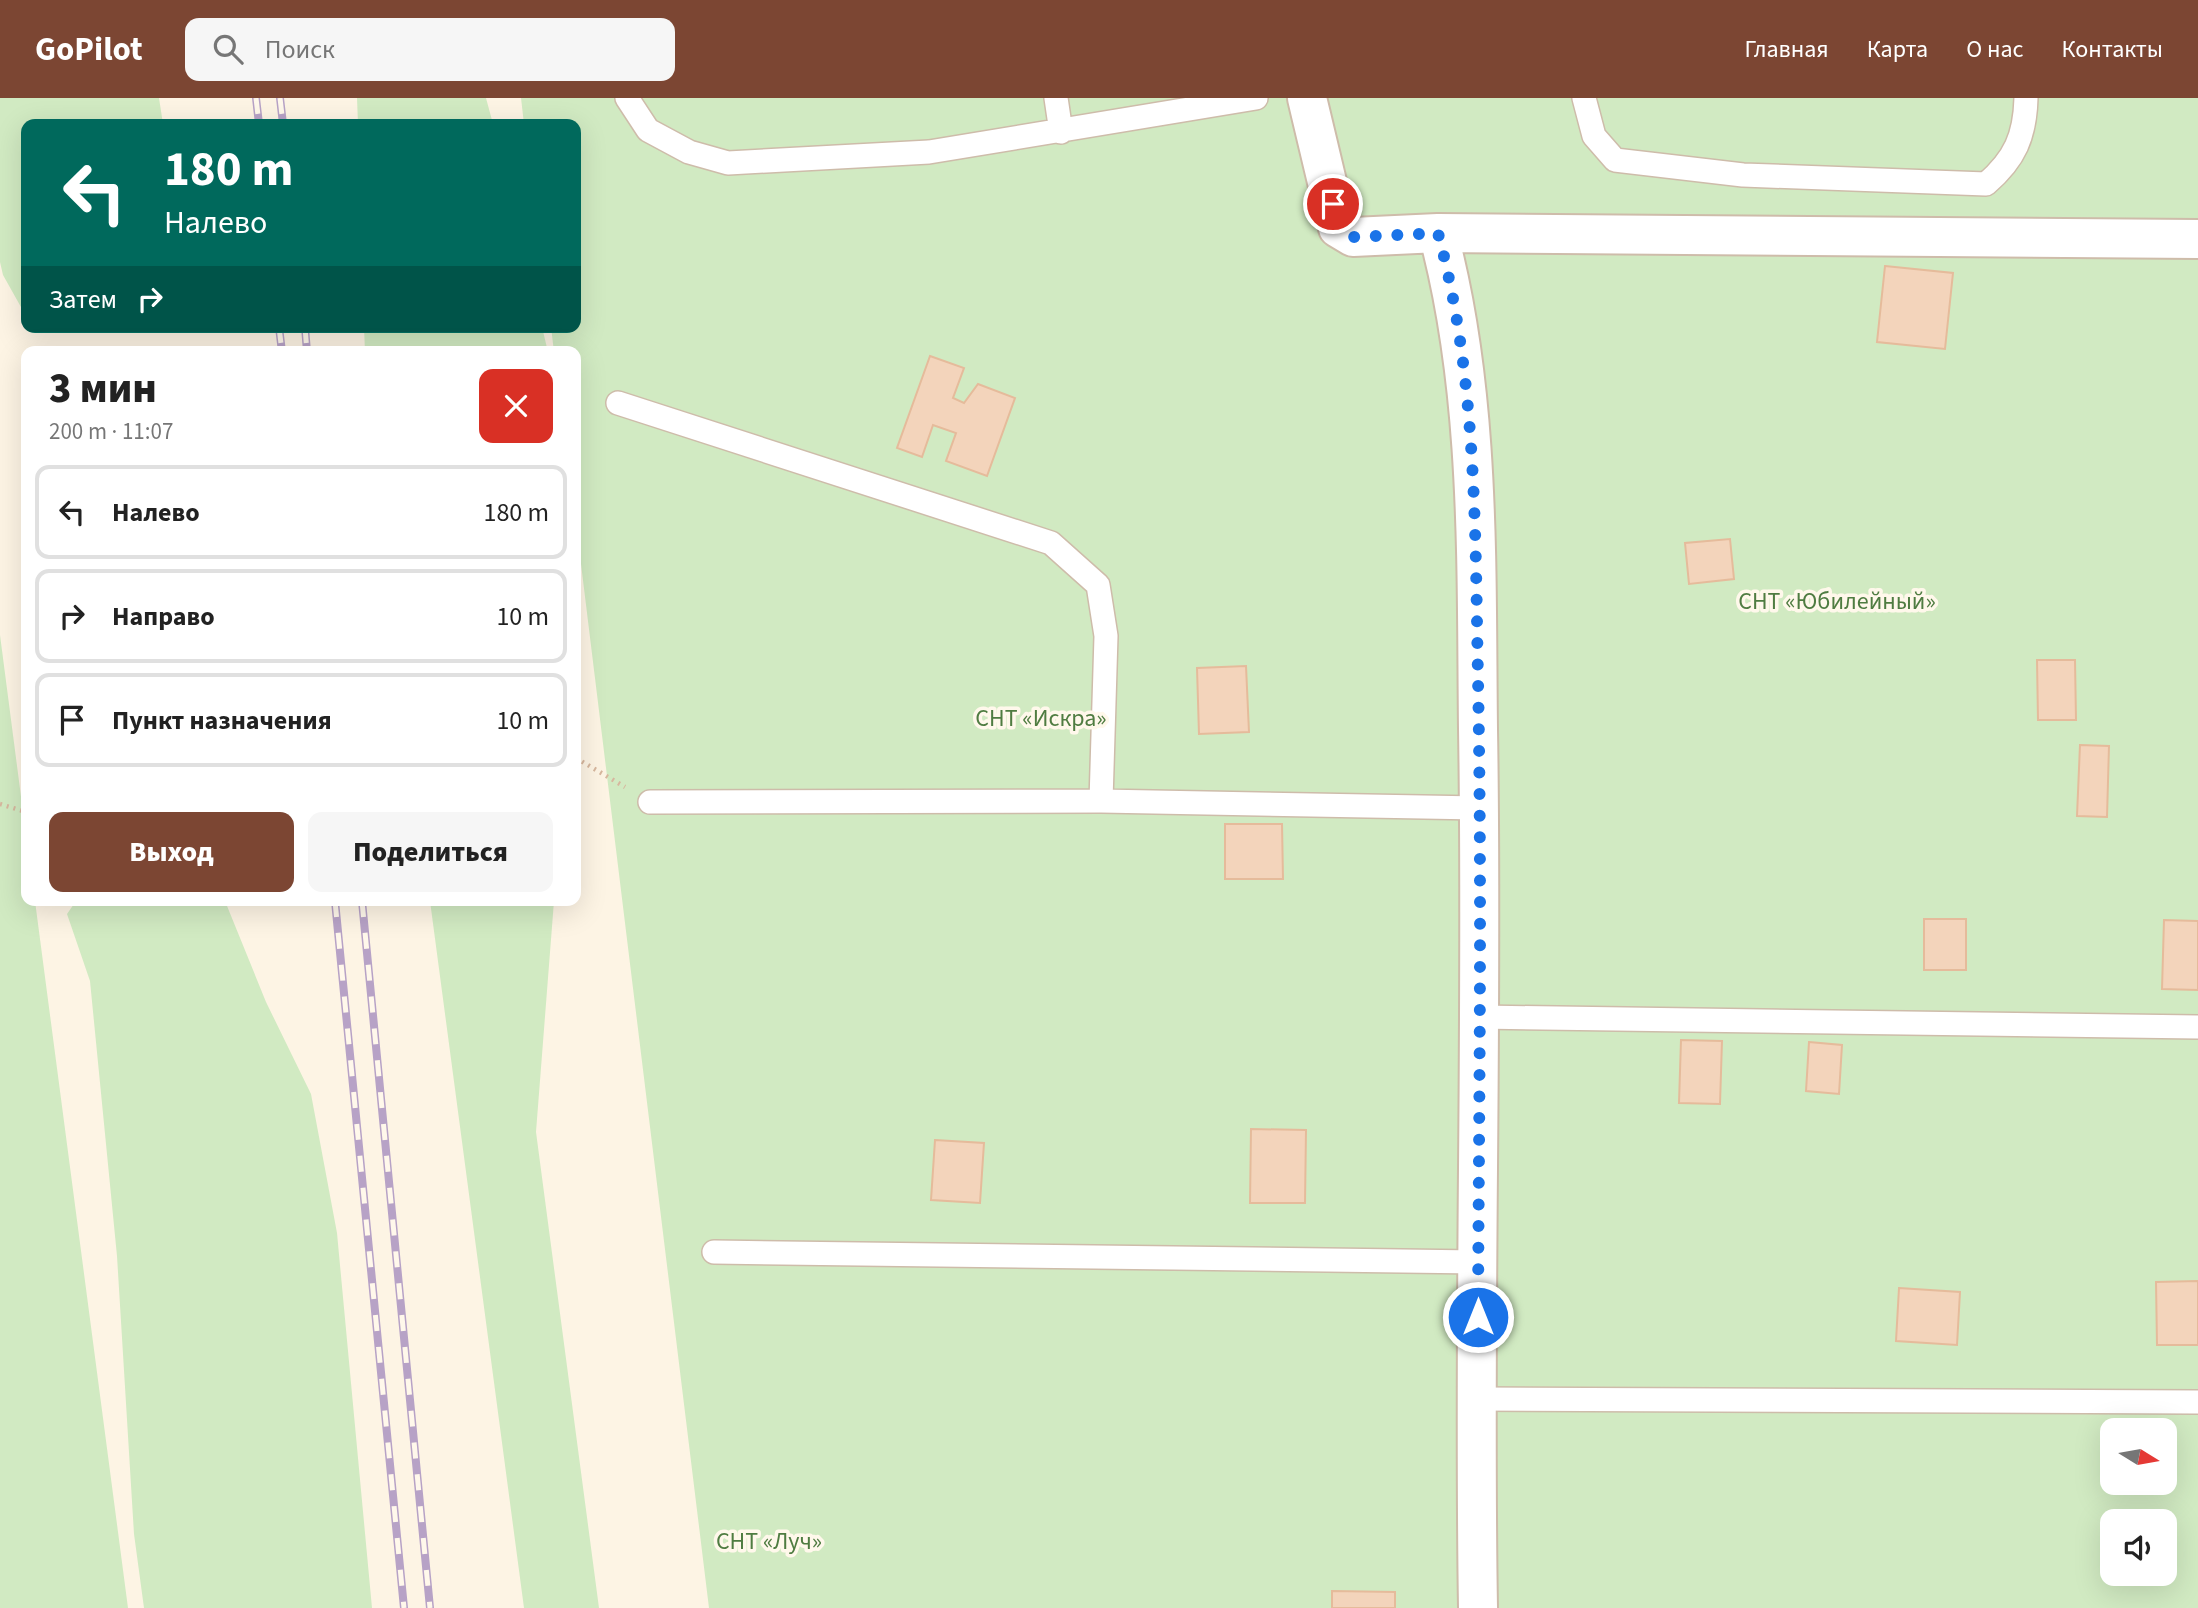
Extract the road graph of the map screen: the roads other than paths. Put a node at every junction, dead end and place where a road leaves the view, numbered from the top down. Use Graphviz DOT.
graph roads {
  1 [pos="627,98"];
  2 [pos="1056,98"];
  3 [pos="1256,98"];
  4 [pos="1307,98"];
  5 [pos="1584,98"];
  6 [pos="2026,98"];
  7 [pos="1061,132"];
  8 [pos="1438,233"];
  9 [pos="2198,239"];
  10 [pos="618,403"];
  11 [pos="1101,801"];
  12 [pos="650,802"];
  13 [pos="1479,808"];
  14 [pos="1479,1017"];
  15 [pos="2198,1027"];
  16 [pos="714,1252"];
  17 [pos="1478,1262"];
  18 [pos="1477,1399"];
  19 [pos="2198,1402"];
  20 [pos="1478,1608"];
  1 -- 7 [label="lane"];
  2 -- 7 [label="lane"];
  3 -- 7 [label="lane"];
  4 -- 8 [label="street"];
  5 -- 6 [label="lane"];
  8 -- 9 [label="street"];
  8 -- 13 [label="street"];
  10 -- 11 [label="lane"];
  11 -- 12 [label="lane"];
  11 -- 13 [label="lane"];
  13 -- 14 [label="street"];
  14 -- 15 [label="lane"];
  14 -- 17 [label="street"];
  16 -- 17 [label="lane"];
  17 -- 18 [label="street"];
  18 -- 19 [label="lane"];
  18 -- 20 [label="street"];
}
